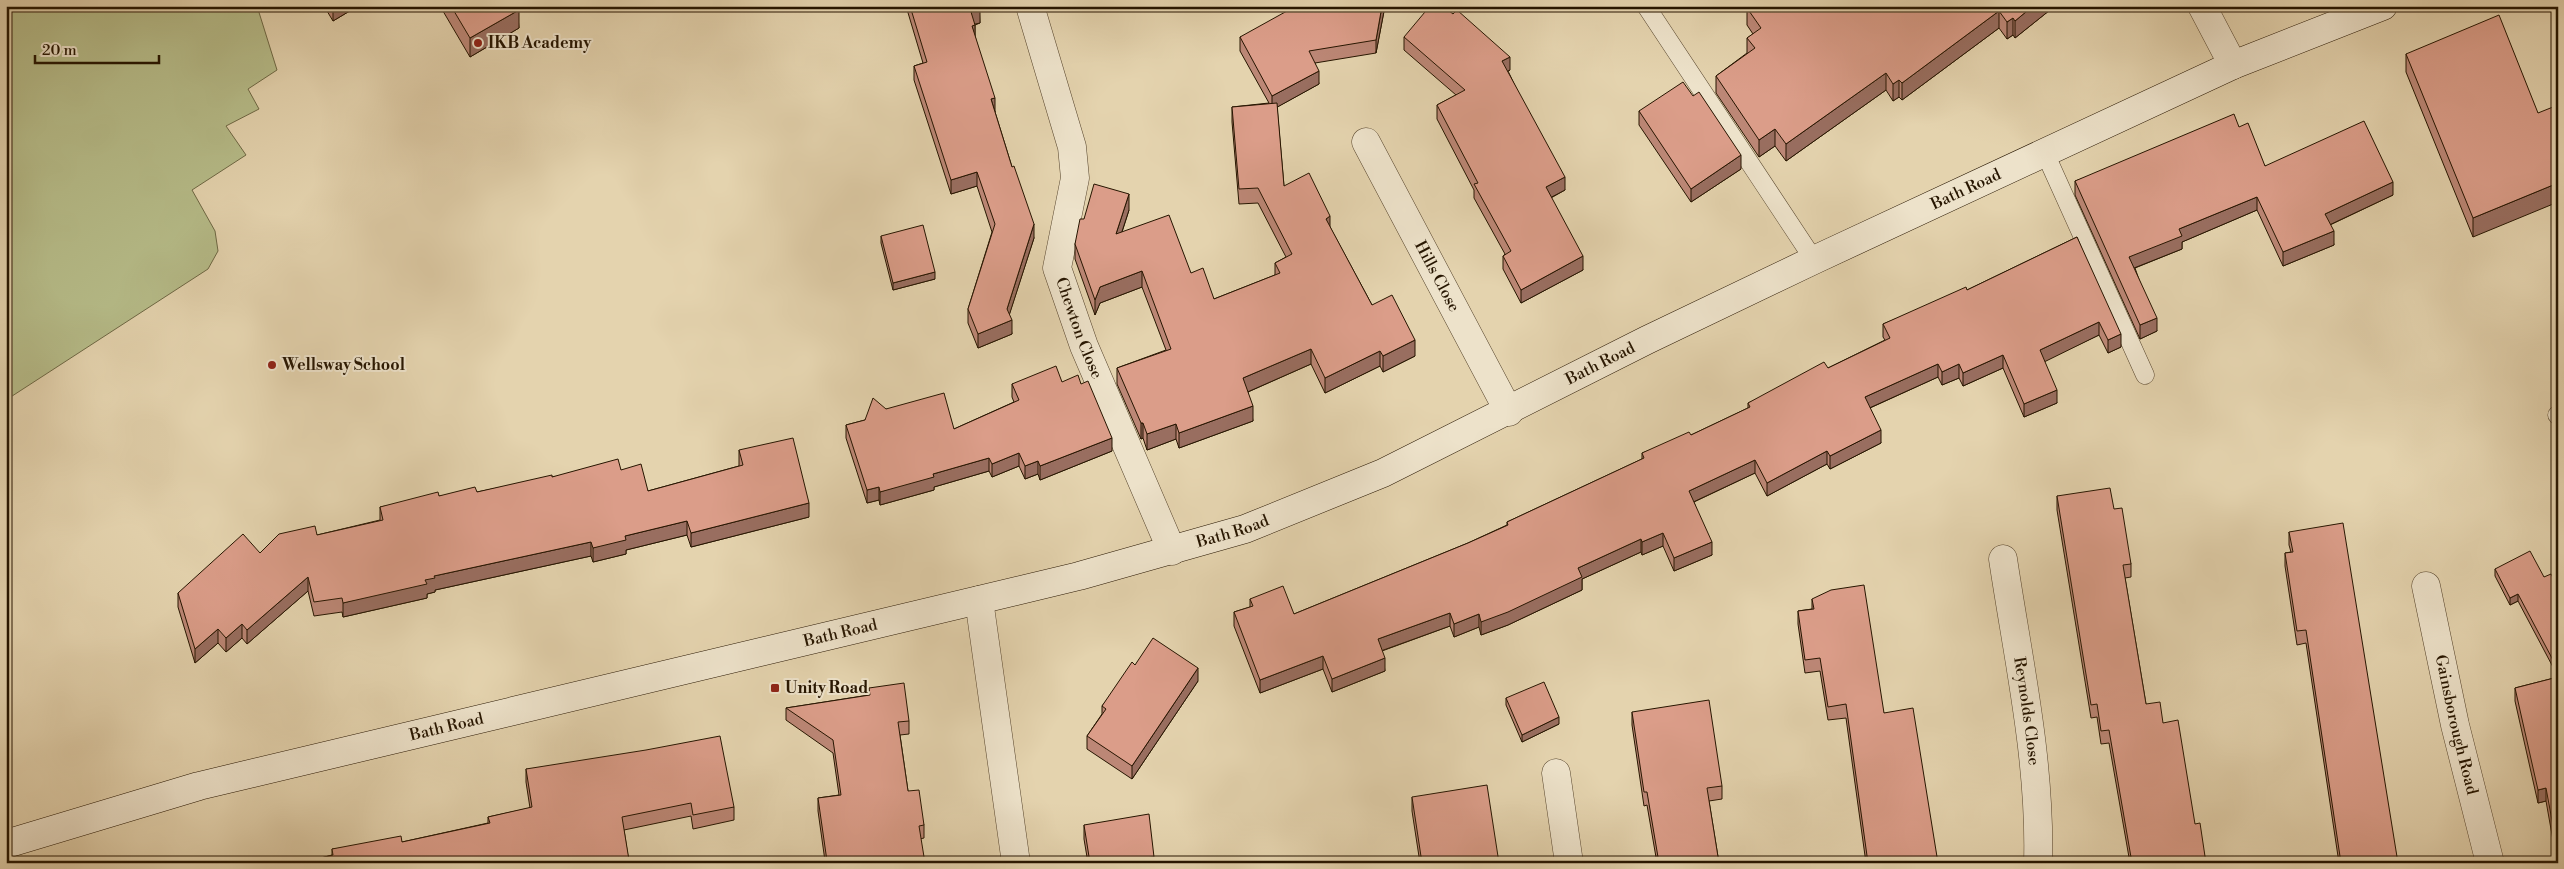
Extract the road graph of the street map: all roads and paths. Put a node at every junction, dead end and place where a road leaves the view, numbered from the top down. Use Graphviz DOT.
graph roads {
  1 [pos="1030,6"];
  2 [pos="1646,6"];
  3 [pos="2202,6"];
  4 [pos="2383,6"];
  5 [pos="2233,65"];
  6 [pos="1366,142"];
  7 [pos="2045,153"];
  8 [pos="1814,260"];
  9 [pos="2145,375"];
  10 [pos="1509,412"];
  11 [pos="1172,552"];
  12 [pos="2003,559"];
  13 [pos="2426,586"];
  14 [pos="979,600"];
  15 [pos="1556,773"];
  16 [pos="6,844"];
  17 [pos="1016,863"];
  18 [pos="1569,863"];
  19 [pos="2038,863"];
  20 [pos="2490,863"];
  1 -- 11 [label="main road, Chewton Close"];
  2 -- 8 [label="lane"];
  3 -- 5 [label="main road"];
  4 -- 5 [label="main road, Bath Road"];
  5 -- 7 [label="main road, Bath Road"];
  6 -- 10 [label="main road, Hills Close"];
  7 -- 8 [label="main road, Bath Road"];
  7 -- 9 [label="lane"];
  8 -- 10 [label="main road, Bath Road"];
  10 -- 11 [label="main road, Bath Road"];
  11 -- 14 [label="main road, Bath Road"];
  12 -- 19 [label="main road, Reynolds Close"];
  13 -- 20 [label="main road, Gainsborough Road"];
  14 -- 16 [label="main road, Bath Road"];
  14 -- 17 [label="main road"];
  15 -- 18 [label="main road"];
}
